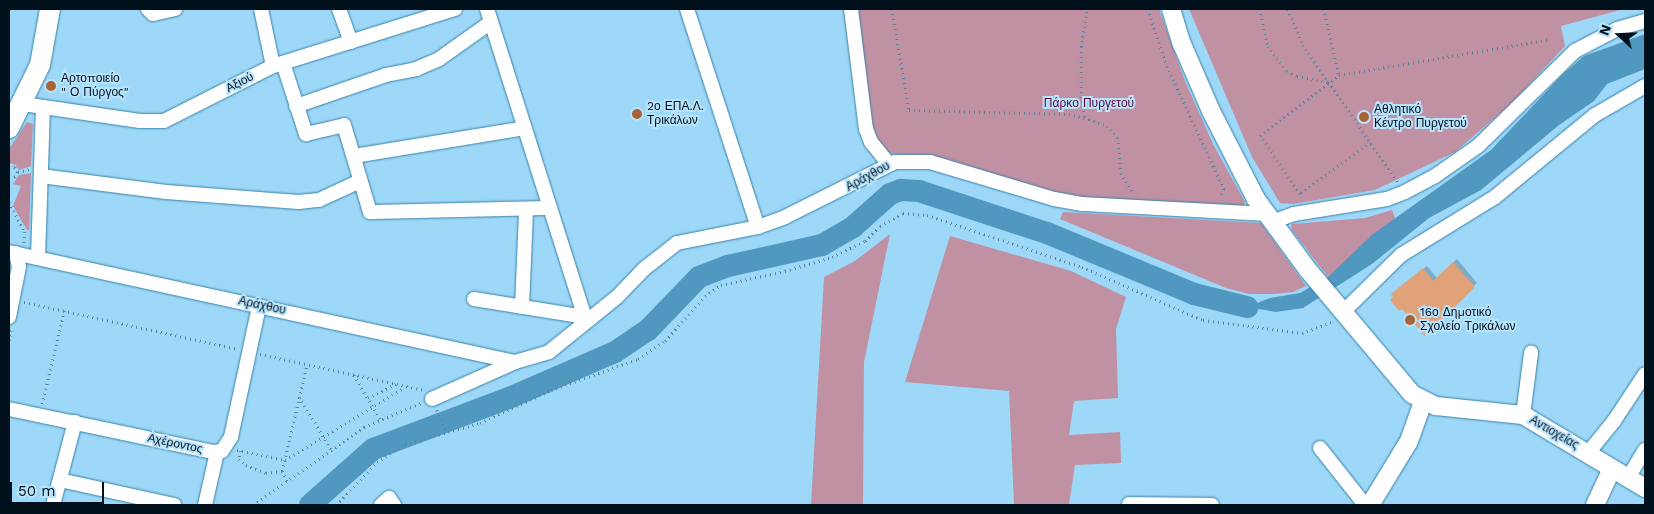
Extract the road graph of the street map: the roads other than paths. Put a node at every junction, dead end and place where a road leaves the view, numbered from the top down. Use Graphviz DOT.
graph roads {
  1 [pos="50,9"];
  2 [pos="148,9"];
  3 [pos="175,9"];
  4 [pos="261,9"];
  5 [pos="339,9"];
  6 [pos="455,9"];
  7 [pos="687,9"];
  8 [pos="851,9"];
  9 [pos="1171,9"];
  10 [pos="489,16"];
  11 [pos="1645,21"];
  12 [pos="351,42"];
  13 [pos="278,65"];
  14 [pos="1645,86"];
  15 [pos="23,104"];
  16 [pos="296,106"];
  17 [pos="43,107"];
  18 [pos="10,125"];
  19 [pos="525,128"];
  20 [pos="354,156"];
  21 [pos="888,164"];
  22 [pos="37,172"];
  23 [pos="360,182"];
  24 [pos="550,208"];
  25 [pos="526,210"];
  26 [pos="1269,218"];
  27 [pos="758,226"];
  28 [pos="16,253"];
  29 [pos="38,258"];
  30 [pos="474,299"];
  31 [pos="259,306"];
  32 [pos="522,307"];
  33 [pos="1341,309"];
  34 [pos="9,317"];
  35 [pos="586,319"];
  36 [pos="1532,353"];
  37 [pos="515,362"];
  38 [pos="1645,374"];
  39 [pos="432,399"];
  40 [pos="1423,402"];
  41 [pos="9,409"];
  42 [pos="1523,415"];
  43 [pos="75,422"];
  44 [pos="1320,448"];
  45 [pos="221,450"];
  46 [pos="1645,450"];
  47 [pos="1588,453"];
  48 [pos="1612,469"];
  49 [pos="1628,478"];
  50 [pos="60,480"];
  51 [pos="1645,488"];
  52 [pos="1129,504"];
  53 [pos="53,505"];
  54 [pos="174,505"];
  55 [pos="205,505"];
  56 [pos="381,505"];
  57 [pos="394,505"];
  58 [pos="1212,505"];
  59 [pos="1364,505"];
  60 [pos="1370,505"];
  61 [pos="1595,505"];
  1 -- 15 [label="main road"];
  2 -- 3 [label="street"];
  4 -- 13 [label="street"];
  5 -- 12 [label="street"];
  6 -- 12 [label="street, Αξιού"];
  7 -- 27 [label="street"];
  8 -- 21 [label="street"];
  9 -- 26 [label="street"];
  10 -- 16 [label="street"];
  10 -- 19 [label="street"];
  11 -- 26 [label="street"];
  12 -- 13 [label="street, Αξιού"];
  13 -- 16 [label="street"];
  13 -- 17 [label="street, Αξιού"];
  14 -- 33 [label="street"];
  15 -- 17 [label="street, Αξιού"];
  15 -- 18 [label="main road"];
  16 -- 20 [label="street"];
  17 -- 22 [label="street"];
  19 -- 20 [label="street"];
  19 -- 24 [label="street"];
  20 -- 23 [label="street"];
  21 -- 26 [label="street, Αράχθου"];
  21 -- 27 [label="street, Αράχθου"];
  22 -- 23 [label="street"];
  22 -- 29 [label="street"];
  23 -- 25 [label="street"];
  24 -- 25 [label="street"];
  24 -- 35 [label="street"];
  25 -- 32 [label="street"];
  26 -- 33 [label="street"];
  27 -- 35 [label="street, Αράχθου"];
  28 -- 29 [label="street, Αράχθου"];
  28 -- 34 [label="street"];
  29 -- 31 [label="street, Αράχθου"];
  30 -- 32 [label="street"];
  31 -- 37 [label="street, Αράχθου"];
  31 -- 45 [label="street"];
  32 -- 35 [label="street"];
  33 -- 40 [label="street"];
  35 -- 37 [label="street, Αράχθου"];
  36 -- 42 [label="street"];
  37 -- 39 [label="street, Αράχθου"];
  38 -- 47 [label="street"];
  40 -- 42 [label="street, Αντιοχείας"];
  40 -- 60 [label="street"];
  41 -- 43 [label="street, Αχέροντος"];
  42 -- 47 [label="street, Αντιοχείας"];
  43 -- 45 [label="street, Αχέροντος"];
  43 -- 50 [label="street"];
  44 -- 59 [label="street"];
  45 -- 55 [label="street"];
  46 -- 49 [label="street"];
  47 -- 48 [label="street, Αντιοχείας"];
  48 -- 49 [label="street, Αντιοχείας"];
  48 -- 61 [label="street"];
  49 -- 51 [label="street, Αντιοχείας"];
  50 -- 53 [label="street"];
  50 -- 54 [label="street"];
  52 -- 58 [label="street"];
  56 -- 57 [label="street"];
}
